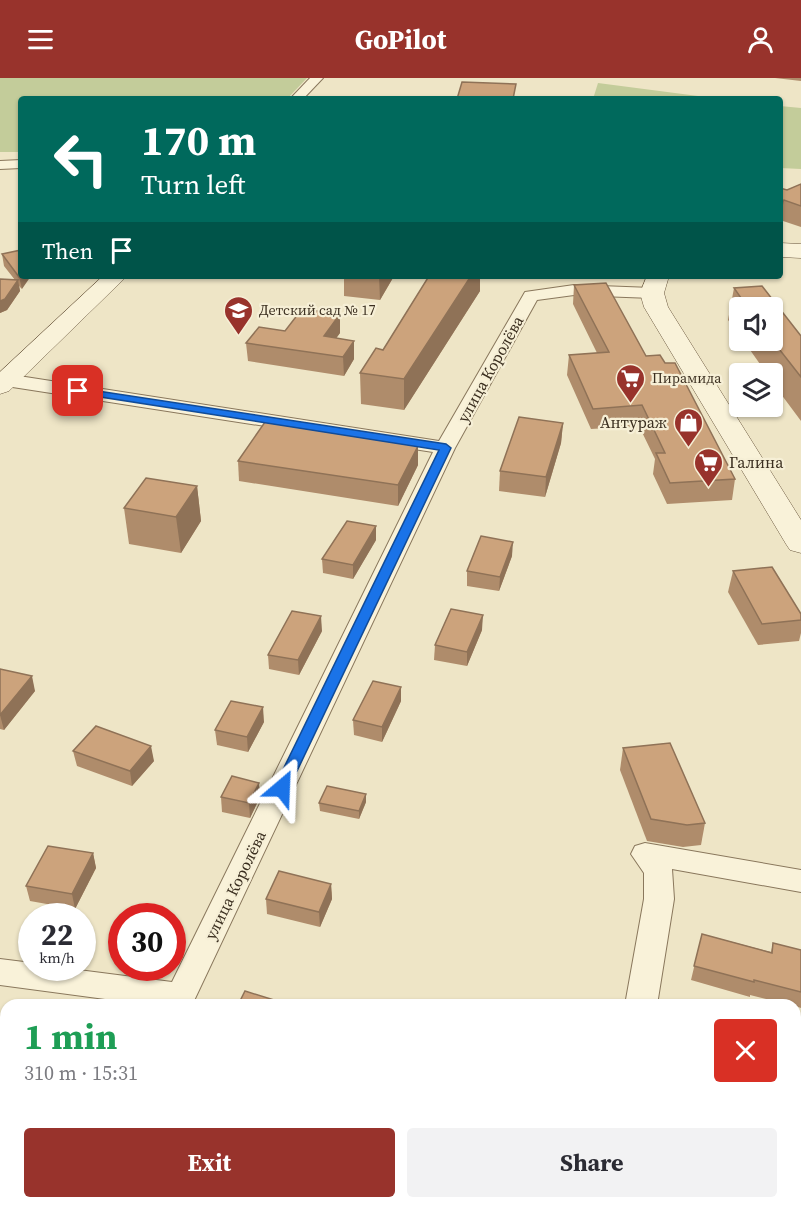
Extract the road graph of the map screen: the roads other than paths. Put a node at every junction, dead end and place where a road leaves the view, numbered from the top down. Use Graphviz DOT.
graph roads {
  1 [pos="317,78"];
  2 [pos="299,96"];
  3 [pos="18,164"];
  4 [pos="0,165"];
  5 [pos="783,250"];
  6 [pos="801,251"];
  7 [pos="113,279"];
  8 [pos="655,285"];
  9 [pos="3,383"];
  10 [pos="446,448"];
  11 [pos="801,544"];
  12 [pos="801,881"];
  13 [pos="0,972"];
  14 [pos="167,999"];
  15 [pos="180,999"];
  16 [pos="642,999"];
  1 -- 2 [label="street"];
  3 -- 4 [label="street"];
  5 -- 6 [label="main road"];
  7 -- 9 [label="main road"];
  8 -- 10 [label="street, улица Королёва"];
  8 -- 11 [label="main road"];
  9 -- 10 [label="street"];
  10 -- 15 [label="street, улица Королёва"];
  12 -- 16 [label="street"];
  13 -- 14 [label="street"];
}
